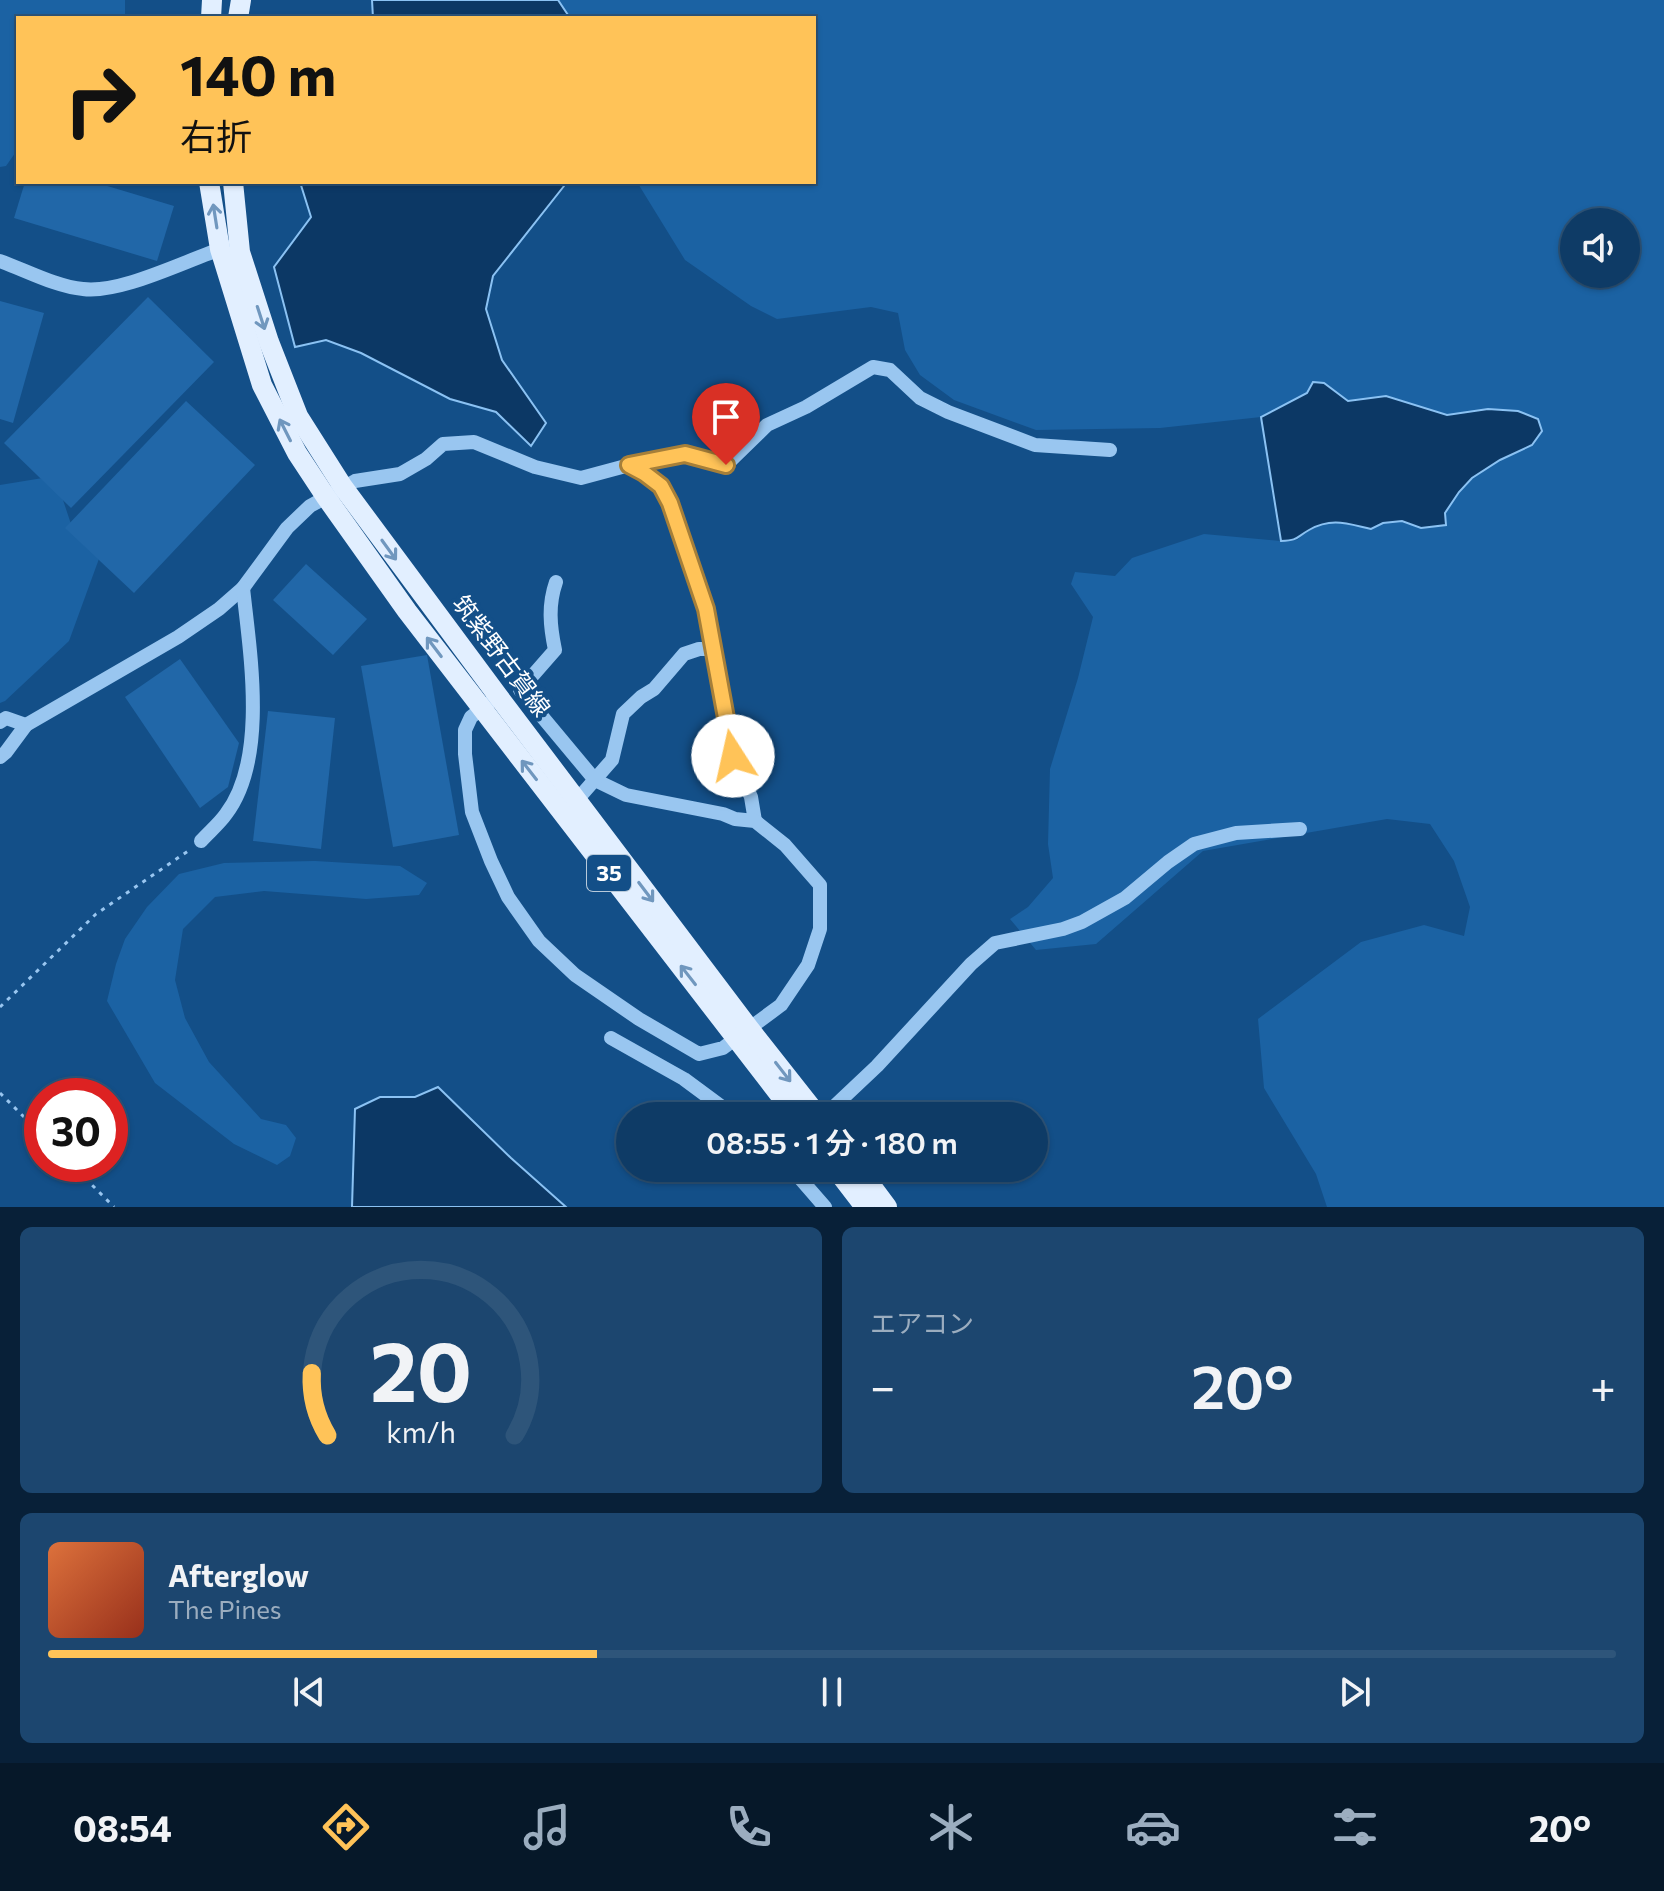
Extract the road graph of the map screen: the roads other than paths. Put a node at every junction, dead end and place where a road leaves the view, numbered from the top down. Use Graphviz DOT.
graph roads {
  1 [pos="210,184"];
  2 [pos="233,184"];
  3 [pos="230,246"];
  4 [pos="0,261"];
  5 [pos="1110,450"];
  6 [pos="629,465"];
  7 [pos="334,492"];
  8 [pos="556,582"];
  9 [pos="243,588"];
  10 [pos="714,649"];
  11 [pos="490,702"];
  12 [pos="0,722"];
  13 [pos="26,725"];
  14 [pos="0,757"];
  15 [pos="595,780"];
  16 [pos="577,800"];
  17 [pos="755,821"];
  18 [pos="1300,829"];
  19 [pos="201,841"];
  20 [pos="742,1032"];
  21 [pos="611,1038"];
  22 [pos="715,1102"];
  23 [pos="787,1102"];
  24 [pos="805,1102"];
  25 [pos="839,1102"];
  26 [pos="803,1182"];
  27 [pos="846,1182"];
  28 [pos="868,1182"];
  29 [pos="825,1207"];
  30 [pos="865,1207"];
  31 [pos="887,1207"];
  3 -- 1 [label="main road, 筑紫野古賀線 / 35, one-way"];
  2 -- 3 [label="main road, 筑紫野古賀線 / 35"];
  3 -- 4 [label="street"];
  3 -- 7 [label="main road, 筑紫野古賀線 / 35"];
  5 -- 6 [label="street"];
  6 -- 7 [label="street"];
  6 -- 10 [label="street"];
  7 -- 9 [label="street"];
  7 -- 11 [label="main road, 筑紫野古賀線 / 35"];
  8 -- 15 [label="street"];
  9 -- 13 [label="street"];
  9 -- 19 [label="street"];
  10 -- 15 [label="street"];
  10 -- 17 [label="street"];
  11 -- 16 [label="main road, 筑紫野古賀線 / 35"];
  20 -- 11 [label="main road, 筑紫野古賀線 / 35, one-way"];
  11 -- 20 [label="street"];
  12 -- 13 [label="street"];
  13 -- 14 [label="street"];
  15 -- 16 [label="street"];
  15 -- 17 [label="street"];
  16 -- 20 [label="main road, 筑紫野古賀線 / 35, one-way"];
  17 -- 20 [label="street"];
  18 -- 25 [label="street"];
  20 -- 23 [label="main road, 筑紫野古賀線 / 35"];
  20 -- 24 [label="main road, 筑紫野古賀線 / 35, one-way"];
  21 -- 22 [label="street"];
  26 -- 29 [label="street"];
  27 -- 30 [label="main road"];
  28 -- 31 [label="main road"];
}
